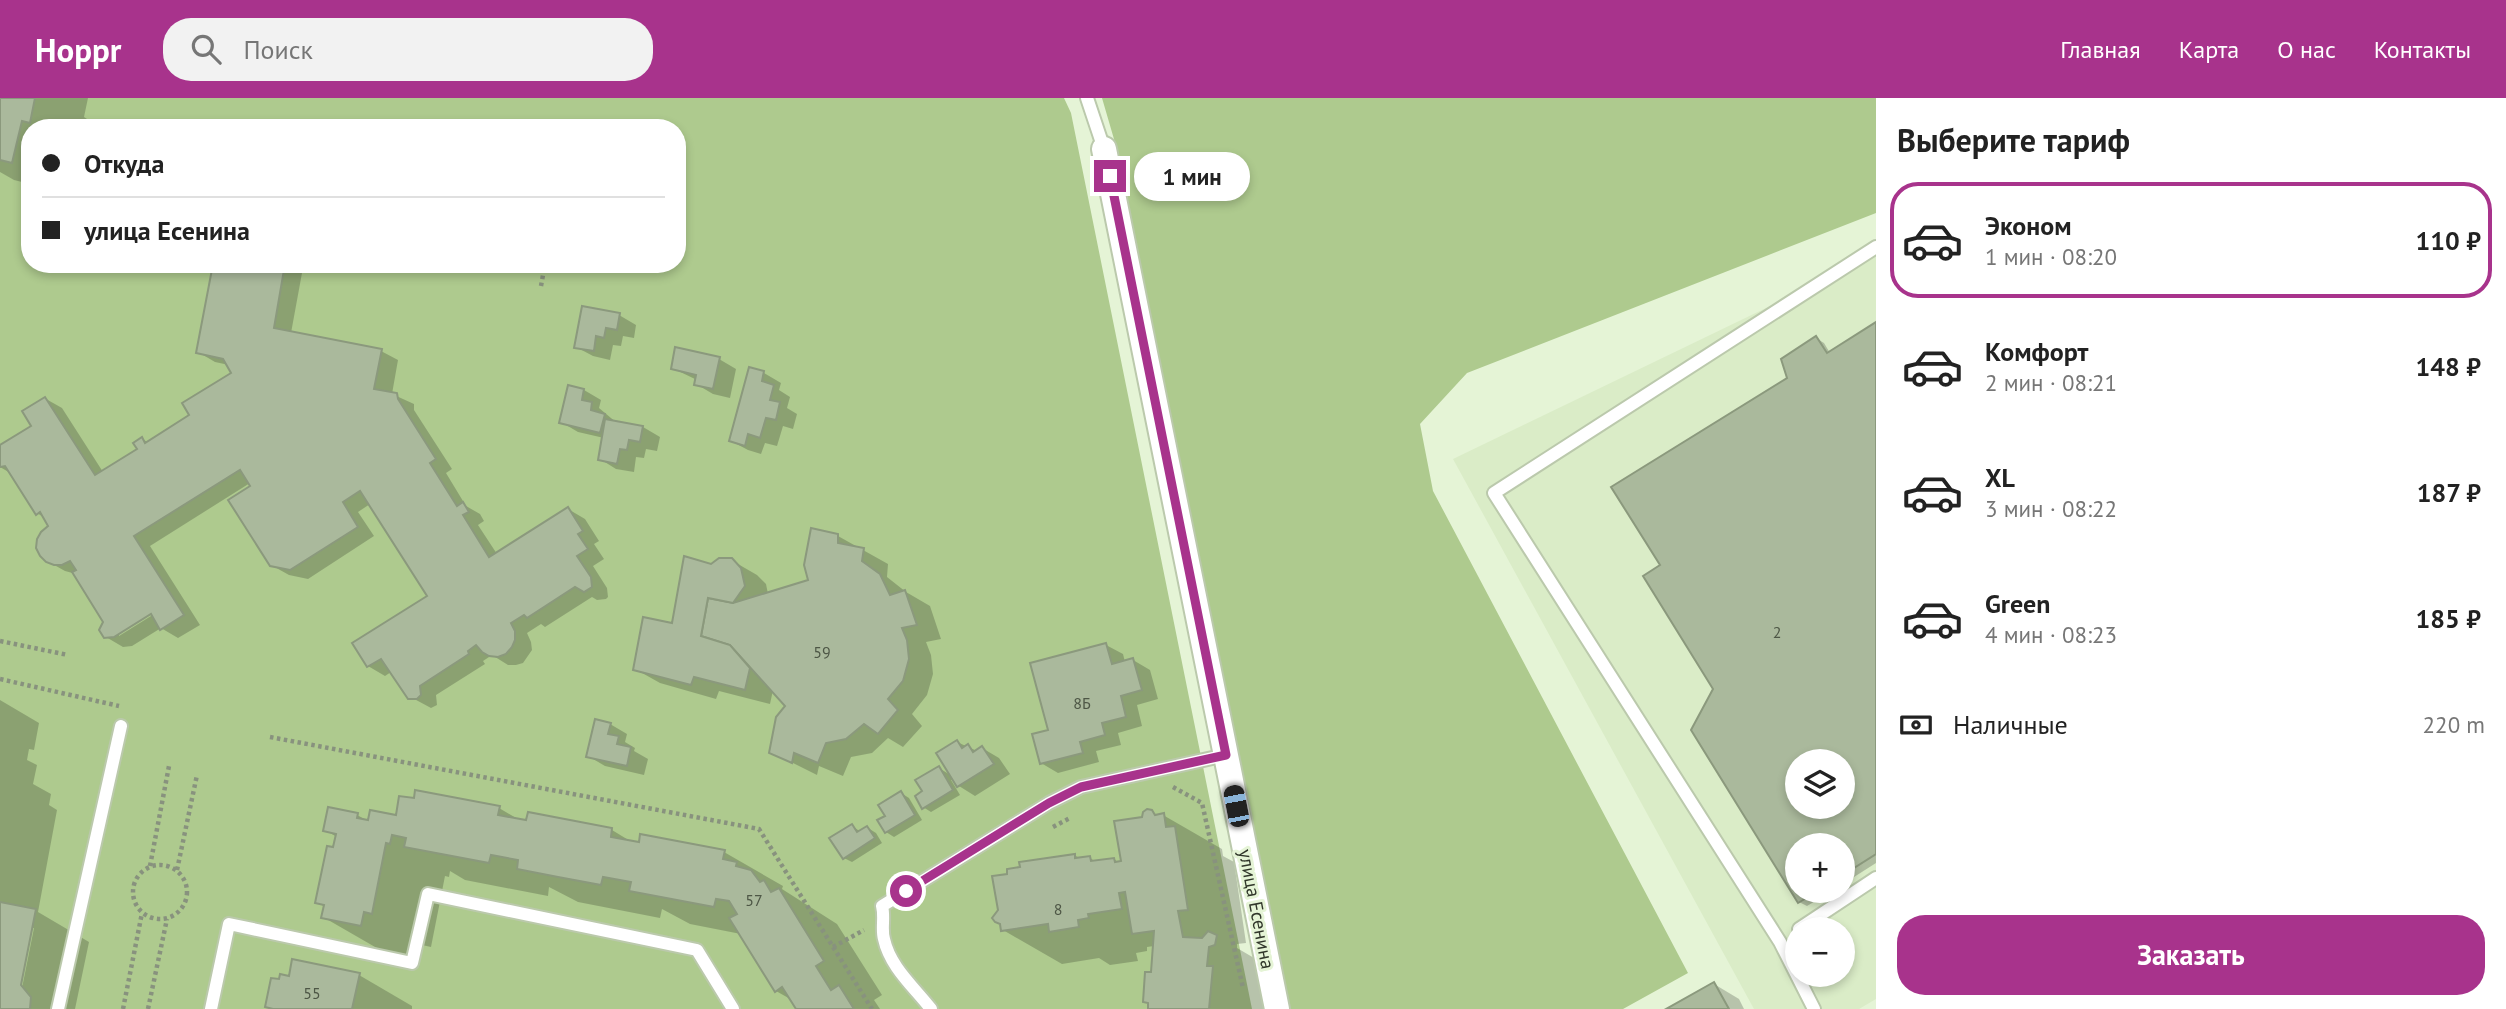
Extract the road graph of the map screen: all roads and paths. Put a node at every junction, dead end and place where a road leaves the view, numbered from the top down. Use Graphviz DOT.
graph roads {
  1 [pos="1087,98"];
  2 [pos="1104,149"];
  3 [pos="1876,247"];
  4 [pos="543,273"];
  5 [pos="541,286"];
  6 [pos="0,640"];
  7 [pos="68,655"];
  8 [pos="0,679"];
  9 [pos="130,708"];
  10 [pos="121,726"];
  11 [pos="270,737"];
  12 [pos="1226,755"];
  13 [pos="169,766"];
  14 [pos="197,775"];
  15 [pos="1170,785"];
  16 [pos="1076,815"];
  17 [pos="1051,828"];
  18 [pos="150,866"];
  19 [pos="177,870"];
  20 [pos="1876,877"];
  21 [pos="142,913"];
  22 [pos="1817,917"];
  23 [pos="885,918"];
  24 [pos="167,919"];
  25 [pos="1785,939"];
  26 [pos="1780,942"];
  27 [pos="833,947"];
  28 [pos="1245,996"];
  29 [pos="58,1009"];
  30 [pos="123,1009"];
  31 [pos="148,1009"];
  32 [pos="211,1009"];
  33 [pos="733,1009"];
  34 [pos="872,1009"];
  35 [pos="931,1009"];
  36 [pos="1277,1009"];
  37 [pos="1814,1009"];
  1 -- 2 [label="lane"];
  2 -- 12 [label="street, улица Есенина"];
  3 -- 26 [label="lane"];
  4 -- 5 [label="path"];
  6 -- 7 [label="path"];
  8 -- 9 [label="path"];
  10 -- 29 [label="lane"];
  11 -- 27 [label="path"];
  12 -- 23 [label="lane"];
  12 -- 36 [label="street, улица Есенина"];
  13 -- 18 [label="path"];
  14 -- 19 [label="path"];
  15 -- 28 [label="path"];
  16 -- 17 [label="path"];
  18 -- 19 [label="path"];
  18 -- 21 [label="path"];
  19 -- 24 [label="path"];
  20 -- 22 [label="lane"];
  21 -- 24 [label="path"];
  21 -- 30 [label="path"];
  23 -- 27 [label="path"];
  23 -- 35 [label="lane"];
  24 -- 31 [label="path"];
  25 -- 26 [label="lane"];
  26 -- 37 [label="lane"];
  27 -- 34 [label="path"];
  32 -- 33 [label="lane"];
}
